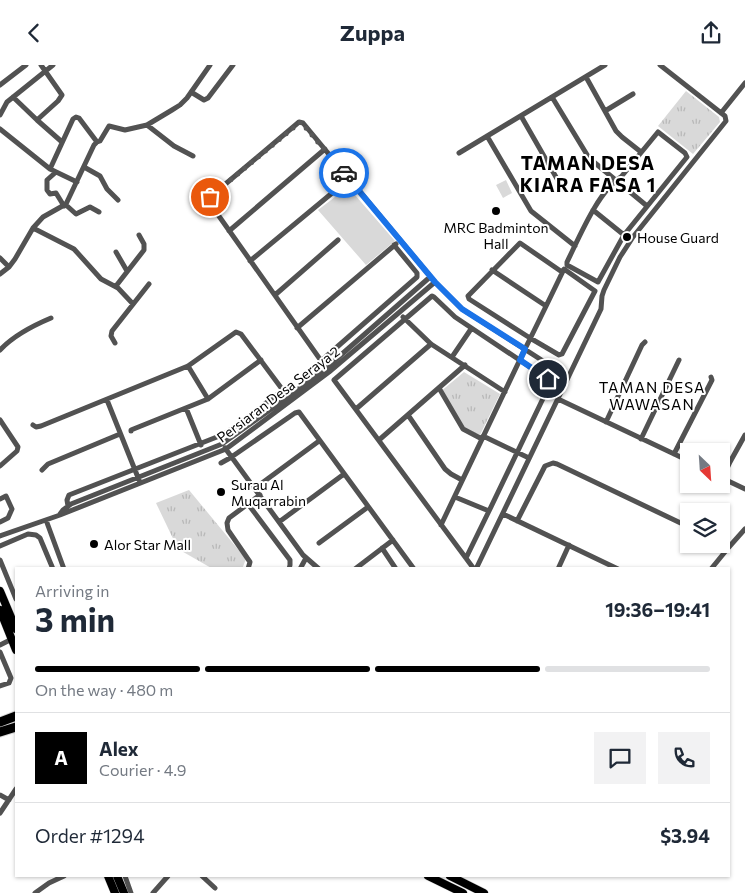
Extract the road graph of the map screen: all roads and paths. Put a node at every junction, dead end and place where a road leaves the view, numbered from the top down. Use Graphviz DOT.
graph roads {
  1 [pos="26,65"];
  2 [pos="41,65"];
  3 [pos="53,65"];
  4 [pos="210,65"];
  5 [pos="233,65"];
  6 [pos="605,65"];
  7 [pos="660,65"];
  8 [pos="45,71"];
  9 [pos="586,77"];
  10 [pos="745,83"];
  11 [pos="0,85"];
  12 [pos="191,92"];
  13 [pos="633,94"];
  14 [pos="13,97"];
  15 [pos="552,97"];
  16 [pos="605,111"];
  17 [pos="722,113"];
  18 [pos="0,115"];
  19 [pos="521,115"];
  20 [pos="37,120"];
  21 [pos="147,125"];
  22 [pos="0,129"];
  23 [pos="488,136"];
  24 [pos="62,142"];
  25 [pos="96,142"];
  26 [pos="325,149"];
  27 [pos="641,152"];
  28 [pos="459,153"];
  29 [pos="193,156"];
  30 [pos="84,167"];
  31 [pos="50,169"];
  32 [pos="56,172"];
  33 [pos="349,179"];
  34 [pos="616,180"];
  35 [pos="77,182"];
  36 [pos="560,184"];
  37 [pos="118,200"];
  38 [pos="65,205"];
  39 [pos="647,206"];
  40 [pos="593,210"];
  41 [pos="98,212"];
  42 [pos="33,228"];
  43 [pos="229,231"];
  44 [pos="139,235"];
  45 [pos="624,235"];
  46 [pos="338,240"];
  47 [pos="400,240"];
  48 [pos="394,245"];
  49 [pos="575,246"];
  50 [pos="116,252"];
  51 [pos="0,258"];
  52 [pos="250,261"];
  53 [pos="9,267"];
  54 [pos="492,270"];
  55 [pos="127,271"];
  56 [pos="562,272"];
  57 [pos="0,274"];
  58 [pos="430,277"];
  59 [pos="435,282"];
  60 [pos="149,284"];
  61 [pos="116,286"];
  62 [pos="274,295"];
  63 [pos="132,305"];
  64 [pos="546,306"];
  65 [pos="399,313"];
  66 [pos="51,318"];
  67 [pos="404,318"];
  68 [pos="298,328"];
  69 [pos="472,329"];
  70 [pos="530,339"];
  71 [pos="115,343"];
  72 [pos="645,343"];
  73 [pos="431,344"];
  74 [pos="525,349"];
  75 [pos="0,350"];
  76 [pos="452,357"];
  77 [pos="261,360"];
  78 [pos="520,360"];
  79 [pos="679,360"];
  80 [pos="321,361"];
  81 [pos="465,365"];
  82 [pos="188,366"];
  83 [pos="327,370"];
  84 [pos="568,377"];
  85 [pos="711,377"];
  86 [pos="438,388"];
  87 [pos="283,390"];
  88 [pos="504,391"];
  89 [pos="288,397"];
  90 [pos="106,399"];
  91 [pos="208,399"];
  92 [pos="558,399"];
  93 [pos="186,408"];
  94 [pos="356,409"];
  95 [pos="408,415"];
  96 [pos="0,420"];
  97 [pos="606,422"];
  98 [pos="34,425"];
  99 [pos="131,431"];
  100 [pos="120,434"];
  101 [pos="745,435"];
  102 [pos="483,438"];
  103 [pos="641,439"];
  104 [pos="379,440"];
  105 [pos="320,441"];
  106 [pos="201,443"];
  107 [pos="222,443"];
  108 [pos="742,445"];
  109 [pos="226,449"];
  110 [pos="204,451"];
  111 [pos="518,452"];
  112 [pos="674,454"];
  113 [pos="232,457"];
  114 [pos="680,457"];
  115 [pos="530,458"];
  116 [pos="221,463"];
  117 [pos="0,466"];
  118 [pos="42,470"];
  119 [pos="135,470"];
  120 [pos="344,474"];
  121 [pos="139,480"];
  122 [pos="462,481"];
  123 [pos="262,483"];
  124 [pos="745,489"];
  125 [pos="260,495"];
  126 [pos="455,497"];
  127 [pos="0,499"];
  128 [pos="248,504"];
  129 [pos="68,506"];
  130 [pos="368,507"];
  131 [pos="489,511"];
  132 [pos="61,513"];
  133 [pos="502,514"];
  134 [pos="46,520"];
  135 [pos="517,521"];
  136 [pos="0,522"];
  137 [pos="279,522"];
  138 [pos="680,523"];
  139 [pos="441,525"];
  140 [pos="26,526"];
  141 [pos="745,529"];
  142 [pos="28,534"];
  143 [pos="0,536"];
  144 [pos="393,540"];
  145 [pos="319,543"];
  146 [pos="569,545"];
  147 [pos="0,546"];
  148 [pos="730,546"];
  149 [pos="382,548"];
  150 [pos="724,553"];
  151 [pos="306,558"];
  152 [pos="466,559"];
  153 [pos="0,561"];
  154 [pos="52,567"];
  155 [pos="63,567"];
  156 [pos="249,567"];
  157 [pos="289,567"];
  158 [pos="300,567"];
  159 [pos="317,567"];
  160 [pos="358,567"];
  161 [pos="395,567"];
  162 [pos="413,567"];
  163 [pos="473,567"];
  164 [pos="476,567"];
  165 [pos="559,567"];
  166 [pos="614,567"];
  167 [pos="713,567"];
  168 [pos="0,591"];
  169 [pos="15,597"];
  170 [pos="0,610"];
  171 [pos="15,627"];
  172 [pos="12,639"];
  173 [pos="0,645"];
  174 [pos="15,647"];
  175 [pos="0,652"];
  176 [pos="0,685"];
  177 [pos="15,716"];
  178 [pos="0,722"];
  179 [pos="15,727"];
  180 [pos="0,732"];
  181 [pos="15,791"];
  182 [pos="0,795"];
  183 [pos="9,800"];
  184 [pos="0,813"];
  185 [pos="62,877"];
  186 [pos="108,877"];
  187 [pos="117,877"];
  188 [pos="125,877"];
  189 [pos="167,877"];
  190 [pos="203,877"];
  191 [pos="430,877"];
  192 [pos="452,877"];
  193 [pos="215,888"];
  194 [pos="458,892"];
  195 [pos="34,893"];
  196 [pos="115,893"];
  197 [pos="124,893"];
  198 [pos="131,893"];
  199 [pos="153,893"];
  200 [pos="484,893"];
  1 -- 11 [label="street"];
  2 -- 8 [label="street"];
  3 -- 8 [label="street"];
  4 -- 12 [label="street"];
  5 -- 12 [label="street"];
  6 -- 9 [label="street"];
  7 -- 17 [label="street"];
  8 -- 14 [label="street"];
  8 -- 20 [label="street"];
  9 -- 15 [label="street"];
  9 -- 16 [label="street"];
  10 -- 17 [label="street"];
  12 -- 21 [label="street"];
  13 -- 16 [label="street"];
  14 -- 18 [label="street"];
  14 -- 20 [label="street"];
  15 -- 19 [label="street"];
  15 -- 34 [label="street"];
  16 -- 27 [label="street"];
  17 -- 84 [label="street"];
  19 -- 23 [label="street"];
  19 -- 36 [label="street"];
  20 -- 24 [label="street"];
  21 -- 25 [label="street"];
  21 -- 29 [label="street"];
  22 -- 31 [label="street"];
  23 -- 28 [label="street"];
  23 -- 49 [label="street"];
  24 -- 25 [label="street"];
  24 -- 31 [label="street"];
  25 -- 30 [label="street"];
  26 -- 33 [label="street"];
  26 -- 43 [label="street"];
  26 -- 43 [label="street"];
  27 -- 34 [label="street"];
  27 -- 39 [label="street"];
  30 -- 35 [label="street"];
  30 -- 37 [label="street"];
  31 -- 32 [label="street"];
  32 -- 35 [label="street"];
  32 -- 38 [label="street"];
  33 -- 47 [label="street"];
  33 -- 52 [label="street"];
  34 -- 39 [label="street"];
  34 -- 40 [label="street"];
  35 -- 38 [label="street"];
  38 -- 41 [label="street"];
  38 -- 42 [label="street"];
  39 -- 45 [label="street"];
  40 -- 45 [label="street"];
  40 -- 49 [label="street"];
  42 -- 53 [label="street"];
  42 -- 61 [label="street"];
  43 -- 52 [label="street"];
  44 -- 55 [label="street"];
  45 -- 49 [label="street"];
  46 -- 62 [label="street"];
  47 -- 48 [label="street"];
  47 -- 58 [label="street"];
  48 -- 68 [label="street"];
  48 -- 80 [label="street"];
  50 -- 55 [label="street"];
  51 -- 53 [label="street"];
  52 -- 62 [label="street"];
  53 -- 57 [label="street"];
  54 -- 56 [label="street"];
  54 -- 64 [label="street"];
  54 -- 70 [label="street"];
  55 -- 61 [label="street"];
  56 -- 64 [label="street"];
  56 -- 70 [label="street"];
  58 -- 59 [label="street"];
  58 -- 83 [label="street, Persiaran Desa Seraya 2"];
  59 -- 65 [label="street, Persiaran Desa Seraya 2"];
  59 -- 74 [label="street"];
  60 -- 63 [label="street"];
  61 -- 63 [label="street"];
  62 -- 68 [label="street"];
  63 -- 71 [label="street"];
  64 -- 70 [label="street"];
  65 -- 67 [label="street"];
  65 -- 83 [label="street, Persiaran Desa Seraya 2"];
  66 -- 75 [label="street"];
  67 -- 69 [label="street"];
  67 -- 73 [label="street"];
  67 -- 94 [label="street"];
  68 -- 80 [label="street"];
  69 -- 76 [label="street"];
  69 -- 78 [label="street"];
  70 -- 74 [label="street"];
  72 -- 97 [label="street"];
  73 -- 76 [label="street"];
  73 -- 94 [label="street"];
  74 -- 78 [label="street"];
  74 -- 84 [label="street"];
  76 -- 81 [label="street"];
  77 -- 82 [label="street"];
  77 -- 87 [label="street"];
  77 -- 91 [label="street"];
  78 -- 88 [label="street"];
  78 -- 111 [label="street"];
  79 -- 103 [label="street"];
  80 -- 83 [label="street"];
  81 -- 86 [label="street"];
  81 -- 88 [label="street"];
  82 -- 90 [label="street"];
  82 -- 91 [label="street"];
  83 -- 89 [label="street, Persiaran Desa Seraya 2"];
  83 -- 109 [label="street, Persiaran Desa Seraya 2"];
  84 -- 92 [label="street"];
  85 -- 112 [label="street"];
  86 -- 95 [label="street"];
  86 -- 102 [label="street"];
  87 -- 89 [label="street"];
  87 -- 106 [label="street"];
  88 -- 102 [label="street"];
  89 -- 107 [label="street, Persiaran Desa Seraya 2"];
  90 -- 98 [label="street"];
  90 -- 100 [label="street"];
  91 -- 93 [label="street"];
  92 -- 97 [label="street"];
  92 -- 115 [label="street"];
  93 -- 99 [label="street"];
  93 -- 106 [label="street"];
  94 -- 104 [label="street"];
  95 -- 104 [label="street"];
  95 -- 122 [label="street"];
  96 -- 117 [label="street"];
  97 -- 103 [label="street"];
  100 -- 118 [label="street"];
  100 -- 119 [label="street"];
  101 -- 108 [label="street"];
  102 -- 111 [label="street"];
  102 -- 122 [label="street"];
  103 -- 112 [label="street"];
  104 -- 139 [label="street"];
  105 -- 113 [label="street"];
  105 -- 120 [label="street"];
  105 -- 123 [label="street"];
  106 -- 110 [label="street"];
  106 -- 119 [label="street"];
  107 -- 109 [label="street"];
  107 -- 110 [label="street, Persiaran Desa Seraya 2"];
  108 -- 124 [label="street"];
  109 -- 113 [label="street"];
  109 -- 121 [label="street, Persiaran Desa Seraya 2"];
  110 -- 121 [label="street, Persiaran Desa Seraya 2"];
  111 -- 115 [label="street"];
  111 -- 131 [label="street"];
  112 -- 114 [label="street"];
  113 -- 116 [label="street"];
  113 -- 125 [label="street"];
  115 -- 133 [label="street"];
  119 -- 121 [label="street"];
  119 -- 129 [label="street"];
  120 -- 130 [label="street"];
  120 -- 137 [label="street"];
  121 -- 129 [label="street, Persiaran Desa Seraya 2"];
  121 -- 132 [label="street, Persiaran Desa Seraya 2"];
  122 -- 126 [label="street"];
  125 -- 128 [label="street"];
  125 -- 137 [label="street"];
  126 -- 131 [label="street"];
  126 -- 139 [label="street"];
  127 -- 136 [label="street"];
  128 -- 156 [label="street"];
  128 -- 157 [label="street"];
  129 -- 132 [label="street, Persiaran Desa Seraya 2"];
  130 -- 144 [label="street"];
  130 -- 145 [label="street"];
  131 -- 152 [label="street"];
  132 -- 134 [label="street"];
  133 -- 135 [label="street"];
  133 -- 164 [label="street"];
  134 -- 140 [label="street"];
  134 -- 155 [label="street"];
  135 -- 138 [label="street"];
  135 -- 146 [label="street"];
  137 -- 151 [label="street"];
  139 -- 152 [label="street"];
  140 -- 142 [label="street"];
  140 -- 143 [label="street"];
  141 -- 148 [label="street"];
  142 -- 147 [label="street"];
  142 -- 154 [label="street"];
  144 -- 149 [label="street"];
  144 -- 162 [label="street"];
  146 -- 165 [label="street"];
  146 -- 166 [label="street"];
  149 -- 160 [label="street"];
  149 -- 161 [label="street"];
  150 -- 167 [label="street"];
  151 -- 158 [label="street"];
  151 -- 159 [label="street"];
  152 -- 163 [label="street"];
  153 -- 169 [label="street"];
  168 -- 171 [label="main road"];
  170 -- 172 [label="main road"];
  172 -- 173 [label="street"];
  172 -- 174 [label="main road"];
  175 -- 176 [label="street"];
  177 -- 178 [label="highway"];
  179 -- 180 [label="highway"];
  181 -- 183 [label="street"];
  182 -- 183 [label="street"];
  183 -- 184 [label="street"];
  185 -- 195 [label="street"];
  186 -- 196 [label="main road"];
  187 -- 197 [label="main road"];
  188 -- 198 [label="street"];
  189 -- 199 [label="street"];
  190 -- 193 [label="street"];
  191 -- 194 [label="main road"];
  192 -- 200 [label="main road"];
}
